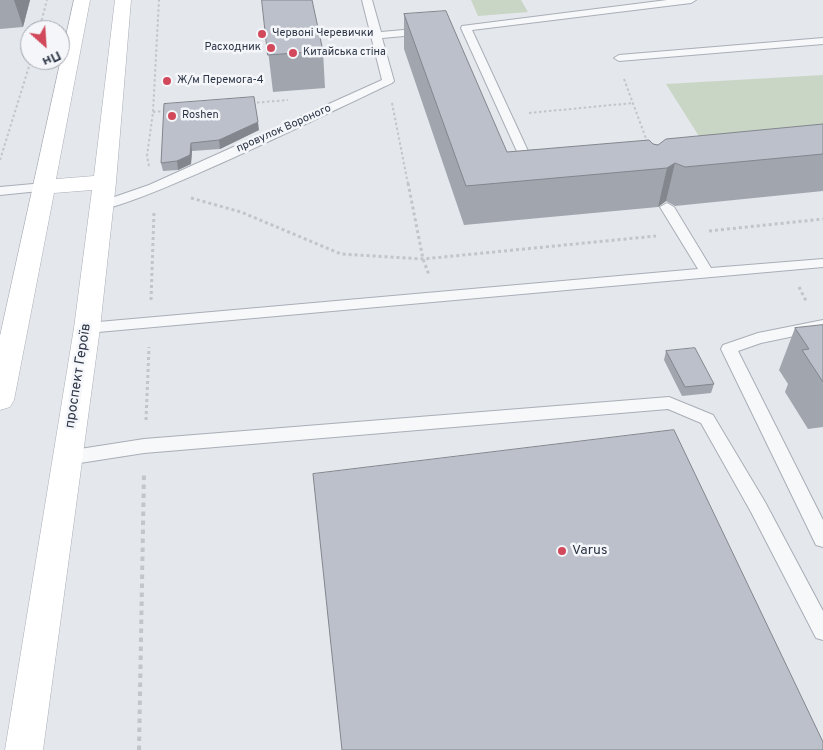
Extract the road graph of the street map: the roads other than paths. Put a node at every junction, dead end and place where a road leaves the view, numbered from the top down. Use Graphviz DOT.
graph roads {
  1 [pos="82,0"];
  2 [pos="124,0"];
  3 [pos="367,0"];
  4 [pos="691,0"];
  5 [pos="439,30"];
  6 [pos="376,36"];
  7 [pos="823,41"];
  8 [pos="619,58"];
  9 [pos="554,153"];
  10 [pos="44,187"];
  11 [pos="0,190"];
  12 [pos="103,194"];
  13 [pos="667,207"];
  14 [pos="823,263"];
  15 [pos="708,273"];
  16 [pos="822,325"];
  17 [pos="87,328"];
  18 [pos="0,400"];
  19 [pos="67,458"];
  20 [pos="821,533"];
  21 [pos="823,631"];
  22 [pos="24,750"];
  1 -- 10 [label="main road"];
  2 -- 12 [label="main road, проспект Героїв"];
  3 -- 6 [label="lane"];
  4 -- 9 [label="lane"];
  5 -- 6 [label="lane"];
  6 -- 12 [label="lane, провулок Вороного"];
  7 -- 8 [label="lane"];
  10 -- 11 [label="lane"];
  10 -- 12 [label="main road"];
  10 -- 18 [label="main road"];
  12 -- 17 [label="main road, проспект Героїв"];
  13 -- 15 [label="lane"];
  14 -- 15 [label="lane"];
  15 -- 17 [label="lane"];
  16 -- 20 [label="lane"];
  17 -- 19 [label="main road, проспект Героїв"];
  19 -- 21 [label="lane"];
  19 -- 22 [label="main road, проспект Героїв"];
}
